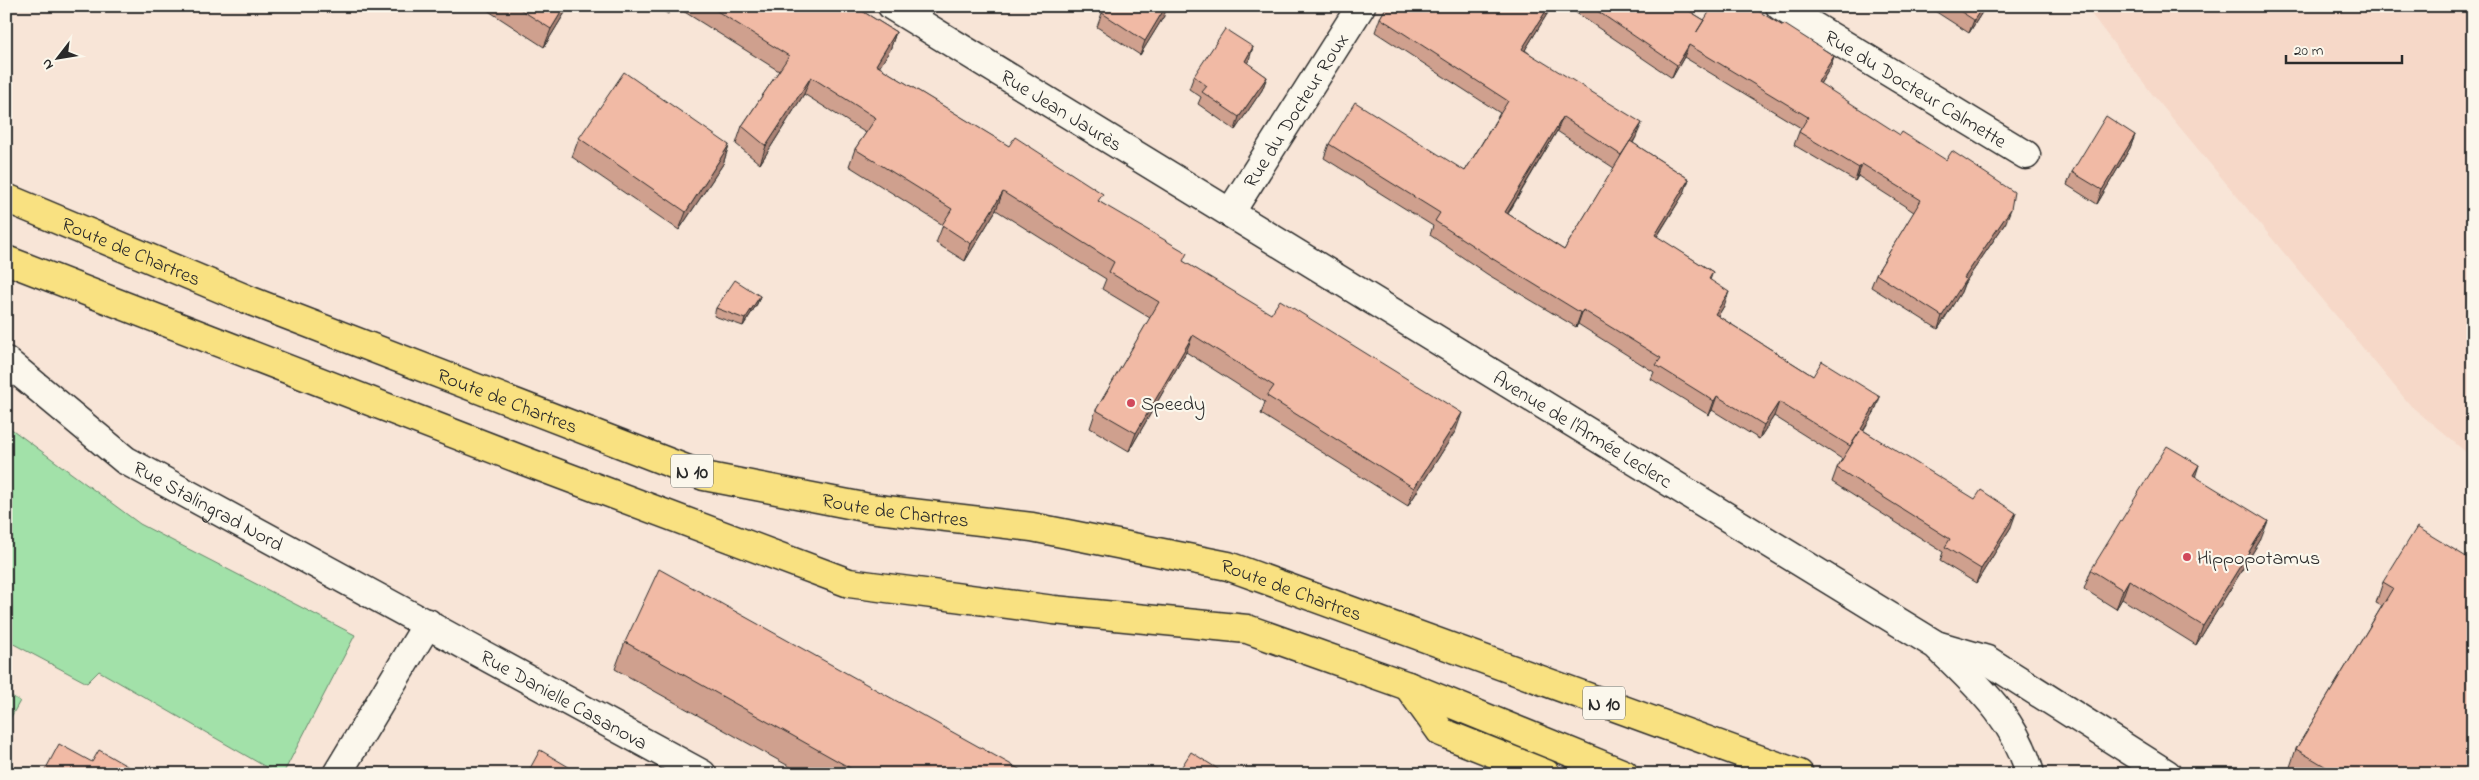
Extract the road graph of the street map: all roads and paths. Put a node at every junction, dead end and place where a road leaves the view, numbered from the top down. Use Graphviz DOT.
graph roads {
  1 [pos="892,6"];
  2 [pos="1361,6"];
  3 [pos="1780,6"];
  4 [pos="2026,155"];
  5 [pos="6,198"];
  6 [pos="1230,213"];
  7 [pos="6,260"];
  8 [pos="6,361"];
  9 [pos="428,623"];
  10 [pos="1936,645"];
  11 [pos="1408,686"];
  12 [pos="337,774"];
  13 [pos="702,774"];
  14 [pos="1546,774"];
  15 [pos="1624,774"];
  16 [pos="1799,774"];
  17 [pos="2030,774"];
  18 [pos="2167,774"];
  1 -- 6 [label="street, Rue Jean Jaurès"];
  2 -- 6 [label="street, Rue du Docteur Roux"];
  3 -- 4 [label="street, Rue du Docteur Calmette"];
  5 -- 16 [label="main road, Route de Chartres / N 10"];
  6 -- 10 [label="street, Avenue de l'Armée Leclerc"];
  7 -- 11 [label="main road, N 10"];
  8 -- 9 [label="street, Rue Stalingrad Nord"];
  9 -- 12 [label="street"];
  9 -- 13 [label="street, Rue Danielle Casanova"];
  10 -- 17 [label="street, Avenue de l'Armée Leclerc"];
  10 -- 18 [label="street, Avenue de l'Armée Leclerc"];
  11 -- 14 [label="main road"];
  11 -- 15 [label="main road, N 10"];
}
